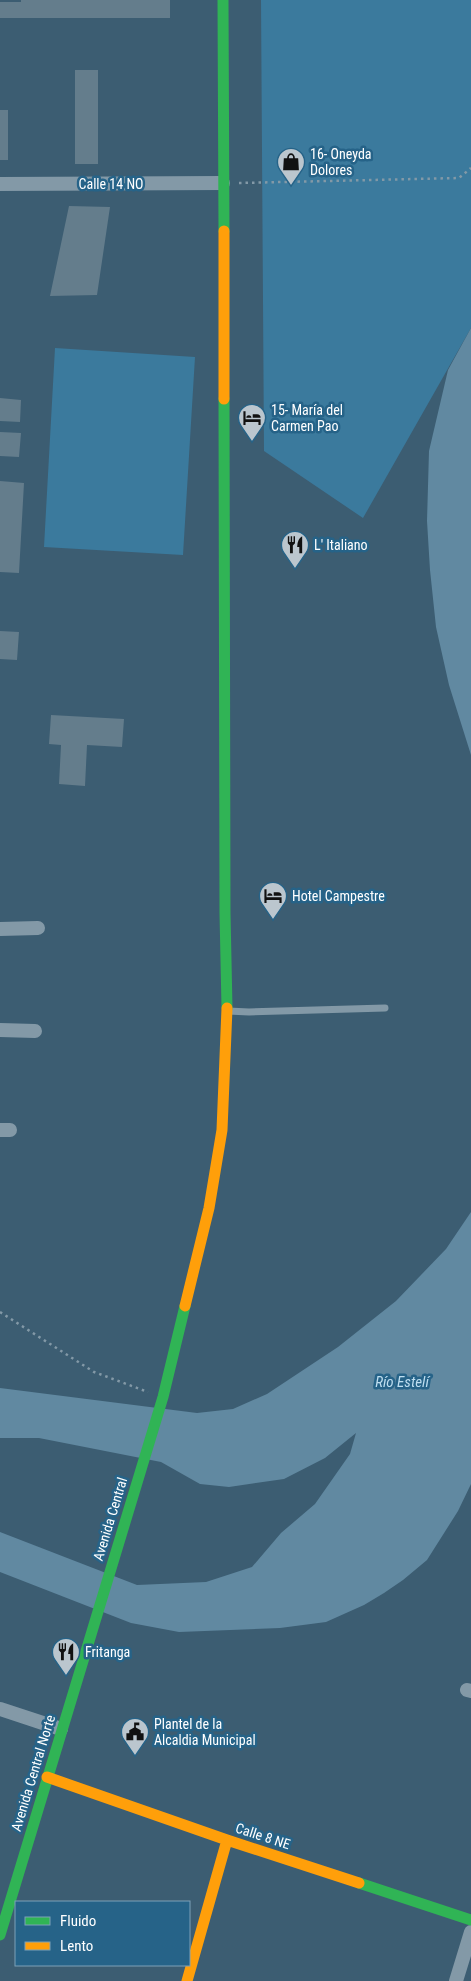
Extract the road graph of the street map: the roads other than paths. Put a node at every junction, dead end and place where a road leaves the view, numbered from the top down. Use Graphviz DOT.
graph roads {
  1 [pos="223,0"];
  2 [pos="0,184"];
  3 [pos="223,184"];
  4 [pos="38,928"];
  5 [pos="0,929"];
  6 [pos="385,1008"];
  7 [pos="227,1011"];
  8 [pos="0,1030"];
  9 [pos="35,1031"];
  10 [pos="87,1650"];
  11 [pos="0,1709"];
  12 [pos="61,1729"];
  13 [pos="47,1777"];
  14 [pos="227,1840"];
  15 [pos="471,1920"];
  16 [pos="471,1932"];
  17 [pos="0,1935"];
  18 [pos="186,1981"];
  19 [pos="456,1981"];
  1 -- 3 [label="street, Avenida Central"];
  2 -- 3 [label="street, Calle 14 NO"];
  3 -- 7 [label="street, Avenida Central"];
  4 -- 5 [label="street"];
  6 -- 7 [label="lane"];
  7 -- 10 [label="street, Avenida Central"];
  8 -- 9 [label="street"];
  10 -- 12 [label="street, Avenida Central Norte"];
  11 -- 12 [label="street"];
  12 -- 13 [label="street, Avenida Central Norte"];
  13 -- 14 [label="street, Calle 8 NE"];
  13 -- 17 [label="street, Avenida Central Norte"];
  14 -- 15 [label="street, Calle 8 NE"];
  14 -- 18 [label="street"];
  16 -- 19 [label="street"];
}
